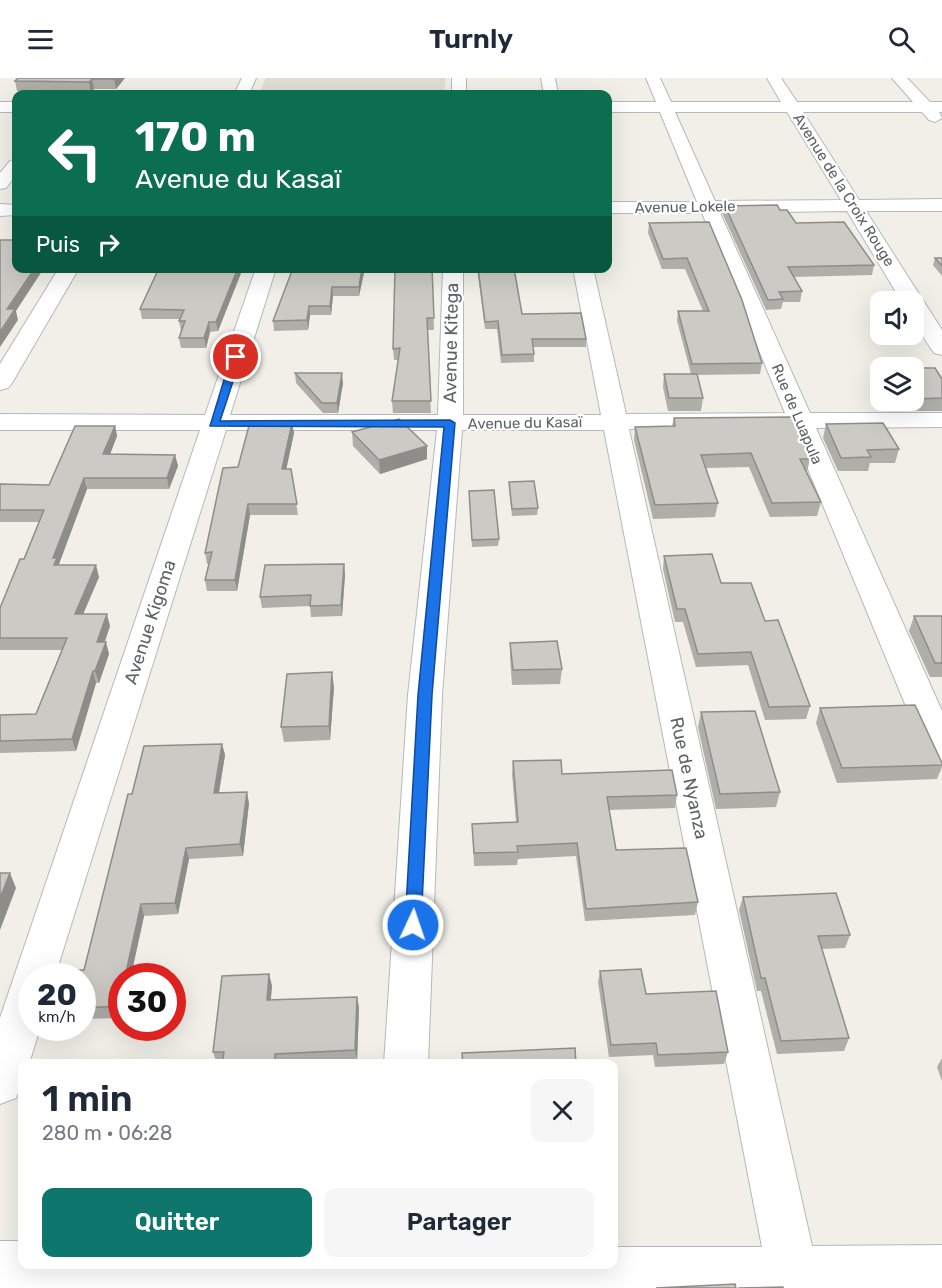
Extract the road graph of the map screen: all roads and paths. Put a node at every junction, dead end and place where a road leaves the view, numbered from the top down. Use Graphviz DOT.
graph roads {
  1 [pos="653,78"];
  2 [pos="774,78"];
  3 [pos="899,78"];
  4 [pos="612,107"];
  5 [pos="665,107"];
  6 [pos="792,107"];
  7 [pos="925,107"];
  8 [pos="942,107"];
  9 [pos="942,125"];
  10 [pos="12,170"];
  11 [pos="0,184"];
  12 [pos="853,205"];
  13 [pos="942,205"];
  14 [pos="707,207"];
  15 [pos="612,208"];
  16 [pos="66,273"];
  17 [pos="264,273"];
  18 [pos="453,273"];
  19 [pos="584,273"];
  20 [pos="906,291"];
  21 [pos="924,319"];
  22 [pos="942,348"];
  23 [pos="0,383"];
  24 [pos="942,420"];
  25 [pos="800,421"];
  26 [pos="0,422"];
  27 [pos="615,422"];
  28 [pos="450,423"];
  29 [pos="214,424"];
  30 [pos="942,750"];
  31 [pos="38,963"];
  32 [pos="18,1028"];
  33 [pos="406,1059"];
  34 [pos="0,1083"];
  35 [pos="0,1266"];
  36 [pos="18,1266"];
  37 [pos="132,1269"];
  38 [pos="942,1270"];
  39 [pos="395,1275"];
  40 [pos="794,1280"];
  1 -- 5 [label="street, Rue de Luapula"];
  2 -- 6 [label="street, Avenue de la Croix Rouge"];
  3 -- 7 [label="street"];
  4 -- 5 [label="street"];
  5 -- 6 [label="street"];
  5 -- 14 [label="street, Rue de Luapula"];
  6 -- 7 [label="street"];
  6 -- 12 [label="street, Avenue de la Croix Rouge"];
  7 -- 8 [label="street"];
  7 -- 9 [label="street"];
  10 -- 11 [label="street"];
  12 -- 13 [label="street, Avenue Lokele"];
  12 -- 14 [label="street, Avenue Lokele"];
  12 -- 20 [label="street, Avenue de la Croix Rouge"];
  14 -- 15 [label="street, Avenue Lokele"];
  14 -- 25 [label="street, Rue de Luapula"];
  16 -- 23 [label="street"];
  17 -- 29 [label="street, Avenue Kigoma"];
  18 -- 28 [label="street, Avenue Kitega"];
  19 -- 27 [label="street, Rue de Nyanza"];
  21 -- 22 [label="street, Avenue de la Croix Rouge"];
  24 -- 25 [label="street, Avenue du Kasaï"];
  25 -- 27 [label="street, Avenue du Kasaï"];
  25 -- 30 [label="street, Rue de Luapula"];
  26 -- 29 [label="street, Avenue du Kasaï"];
  27 -- 28 [label="street, Avenue du Kasaï"];
  27 -- 40 [label="street, Rue de Nyanza"];
  28 -- 29 [label="street, Avenue du Kasaï"];
  28 -- 33 [label="street, Avenue Kitega"];
  29 -- 31 [label="street, Avenue Kigoma"];
  32 -- 34 [label="street"];
  35 -- 36 [label="street"];
  37 -- 39 [label="street"];
  38 -- 40 [label="street"];
  39 -- 40 [label="street"];
}
